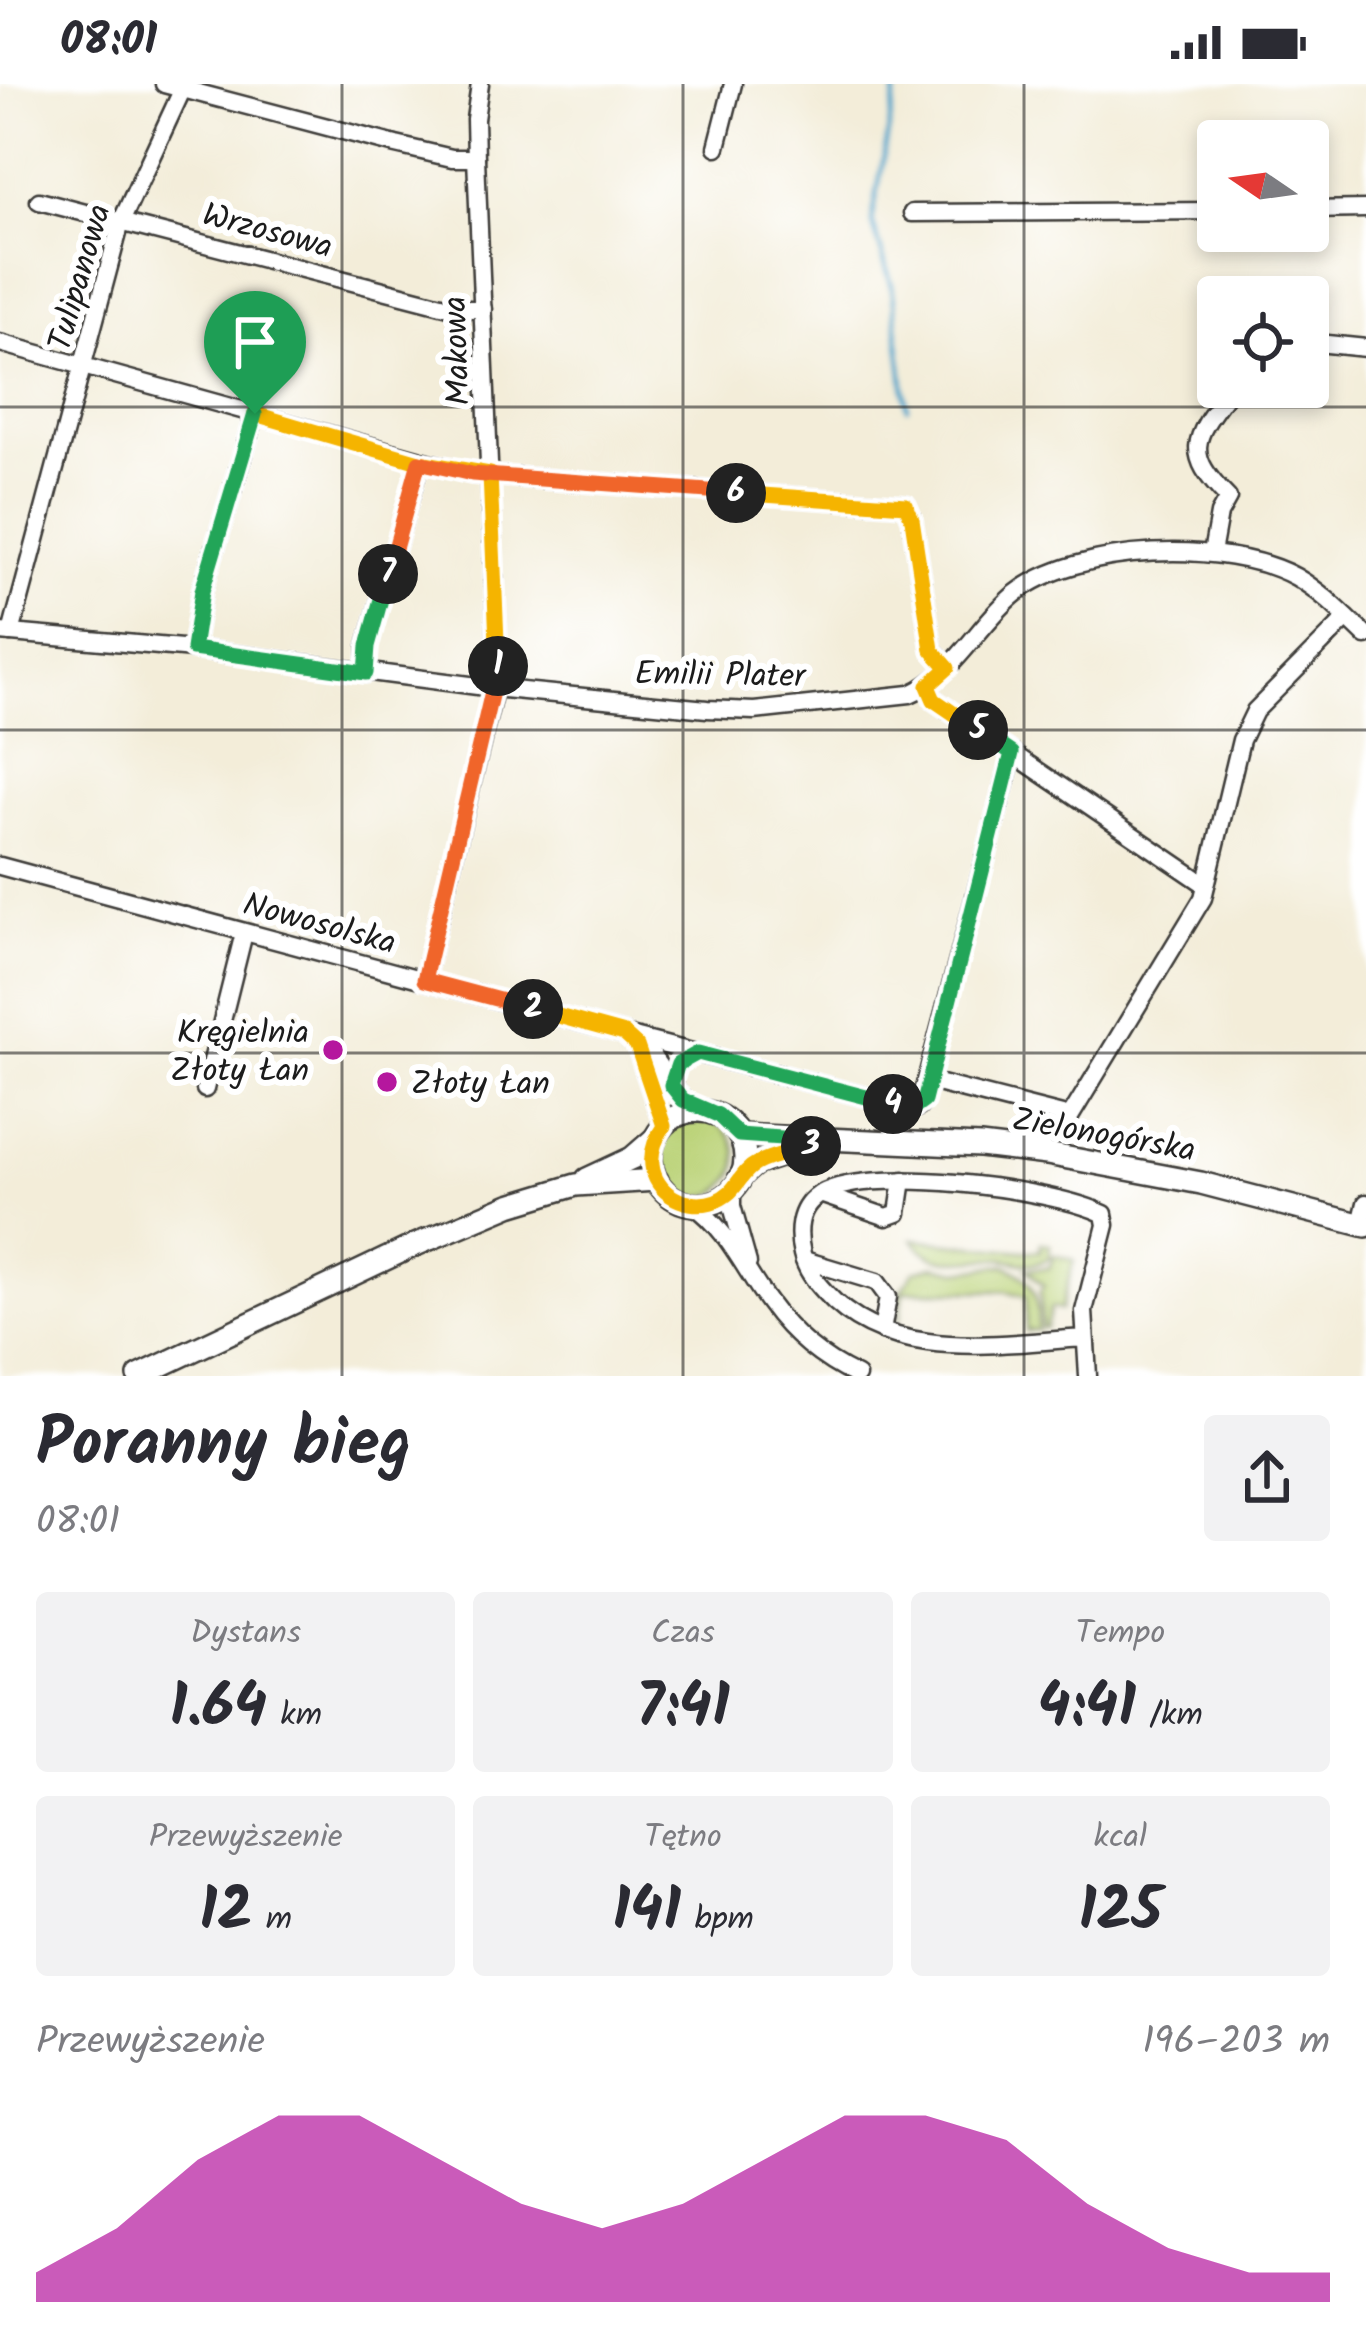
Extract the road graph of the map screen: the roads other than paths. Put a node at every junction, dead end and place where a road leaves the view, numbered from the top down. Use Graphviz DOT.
graph roads {
  1 [pos="164,84"];
  2 [pos="480,84"];
  3 [pos="734,84"];
  4 [pos="184,86"];
  5 [pos="717,147"];
  6 [pos="476,158"];
  7 [pos="39,201"];
  8 [pos="1366,209"];
  9 [pos="1329,210"];
  10 [pos="1197,211"];
  11 [pos="912,213"];
  12 [pos="121,222"];
  13 [pos="483,309"];
  14 [pos="0,343"];
  15 [pos="1329,344"];
  16 [pos="1366,348"];
  17 [pos="83,364"];
  18 [pos="1217,408"];
  19 [pos="255,414"];
  20 [pos="419,462"];
  21 [pos="490,474"];
  22 [pos="1212,554"];
  23 [pos="1347,618"];
  24 [pos="6,632"];
  25 [pos="1366,636"];
  26 [pos="193,649"];
  27 [pos="948,668"];
  28 [pos="366,673"];
  29 [pos="928,686"];
  30 [pos="494,688"];
  31 [pos="1012,753"];
  32 [pos="0,866"];
  33 [pos="1206,884"];
  34 [pos="244,933"];
  35 [pos="424,980"];
  36 [pos="630,1040"];
  37 [pos="698,1053"];
  38 [pos="929,1081"];
  39 [pos="671,1085"];
  40 [pos="205,1089"];
  41 [pos="704,1111"];
  42 [pos="660,1132"];
  43 [pos="739,1135"];
  44 [pos="825,1141"];
  45 [pos="657,1180"];
  46 [pos="903,1180"];
  47 [pos="736,1184"];
  48 [pos="576,1185"];
  49 [pos="820,1193"];
  50 [pos="692,1204"];
  51 [pos="1364,1218"];
  52 [pos="804,1260"];
  53 [pos="752,1275"];
  54 [pos="882,1331"];
  55 [pos="1085,1338"];
  56 [pos="833,1372"];
  57 [pos="139,1376"];
  58 [pos="857,1376"];
  59 [pos="1088,1376"];
  1 -- 4 [label="street"];
  2 -- 6 [label="street, Makowa"];
  3 -- 5 [label="street"];
  4 -- 6 [label="street"];
  4 -- 12 [label="street, Tulipanowa"];
  6 -- 13 [label="street, Makowa"];
  7 -- 12 [label="street, Wrzosowa"];
  8 -- 9 [label="street"];
  10 -- 11 [label="street"];
  12 -- 13 [label="street, Wrzosowa"];
  12 -- 17 [label="street, Tulipanowa"];
  13 -- 21 [label="street, Makowa"];
  14 -- 17 [label="street"];
  15 -- 16 [label="street"];
  17 -- 19 [label="street"];
  17 -- 24 [label="street, Tulipanowa"];
  18 -- 22 [label="street"];
  19 -- 20 [label="street"];
  19 -- 26 [label="street"];
  20 -- 21 [label="street"];
  20 -- 28 [label="street"];
  21 -- 27 [label="street"];
  21 -- 30 [label="street, Makowa"];
  22 -- 23 [label="street, Emilii Plater"];
  22 -- 27 [label="street, Emilii Plater"];
  23 -- 25 [label="street, Emilii Plater"];
  23 -- 33 [label="street"];
  24 -- 26 [label="street, Emilii Plater"];
  26 -- 28 [label="street, Emilii Plater"];
  27 -- 29 [label="street, Emilii Plater"];
  28 -- 30 [label="street, Emilii Plater"];
  29 -- 30 [label="street, Emilii Plater"];
  29 -- 31 [label="street"];
  30 -- 35 [label="street, Makowa"];
  31 -- 33 [label="street"];
  31 -- 38 [label="street"];
  32 -- 34 [label="street, Nowosolska"];
  33 -- 38 [label="street"];
  34 -- 35 [label="street, Nowosolska"];
  34 -- 40 [label="street"];
  35 -- 36 [label="street, Nowosolska"];
  36 -- 37 [label="street, Nowosolska"];
  36 -- 39 [label="street"];
  36 -- 42 [label="street"];
  37 -- 38 [label="street, Nowosolska"];
  37 -- 39 [label="street"];
  39 -- 41 [label="street"];
  41 -- 42 [label="street"];
  41 -- 43 [label="street"];
  42 -- 45 [label="street"];
  42 -- 48 [label="street"];
  43 -- 44 [label="street, Zielonogórska"];
  43 -- 47 [label="street"];
  44 -- 47 [label="street, Zielonogórska"];
  44 -- 51 [label="street, Zielonogórska"];
  45 -- 48 [label="street"];
  45 -- 50 [label="street"];
  46 -- 49 [label="street"];
  46 -- 49 [label="street"];
  46 -- 55 [label="street"];
  47 -- 50 [label="street"];
  47 -- 53 [label="street"];
  48 -- 57 [label="street"];
  49 -- 52 [label="street"];
  50 -- 53 [label="street"];
  52 -- 54 [label="street"];
  52 -- 54 [label="street"];
  53 -- 56 [label="street"];
  54 -- 55 [label="street"];
  55 -- 59 [label="street"];
  56 -- 58 [label="street"];
}
